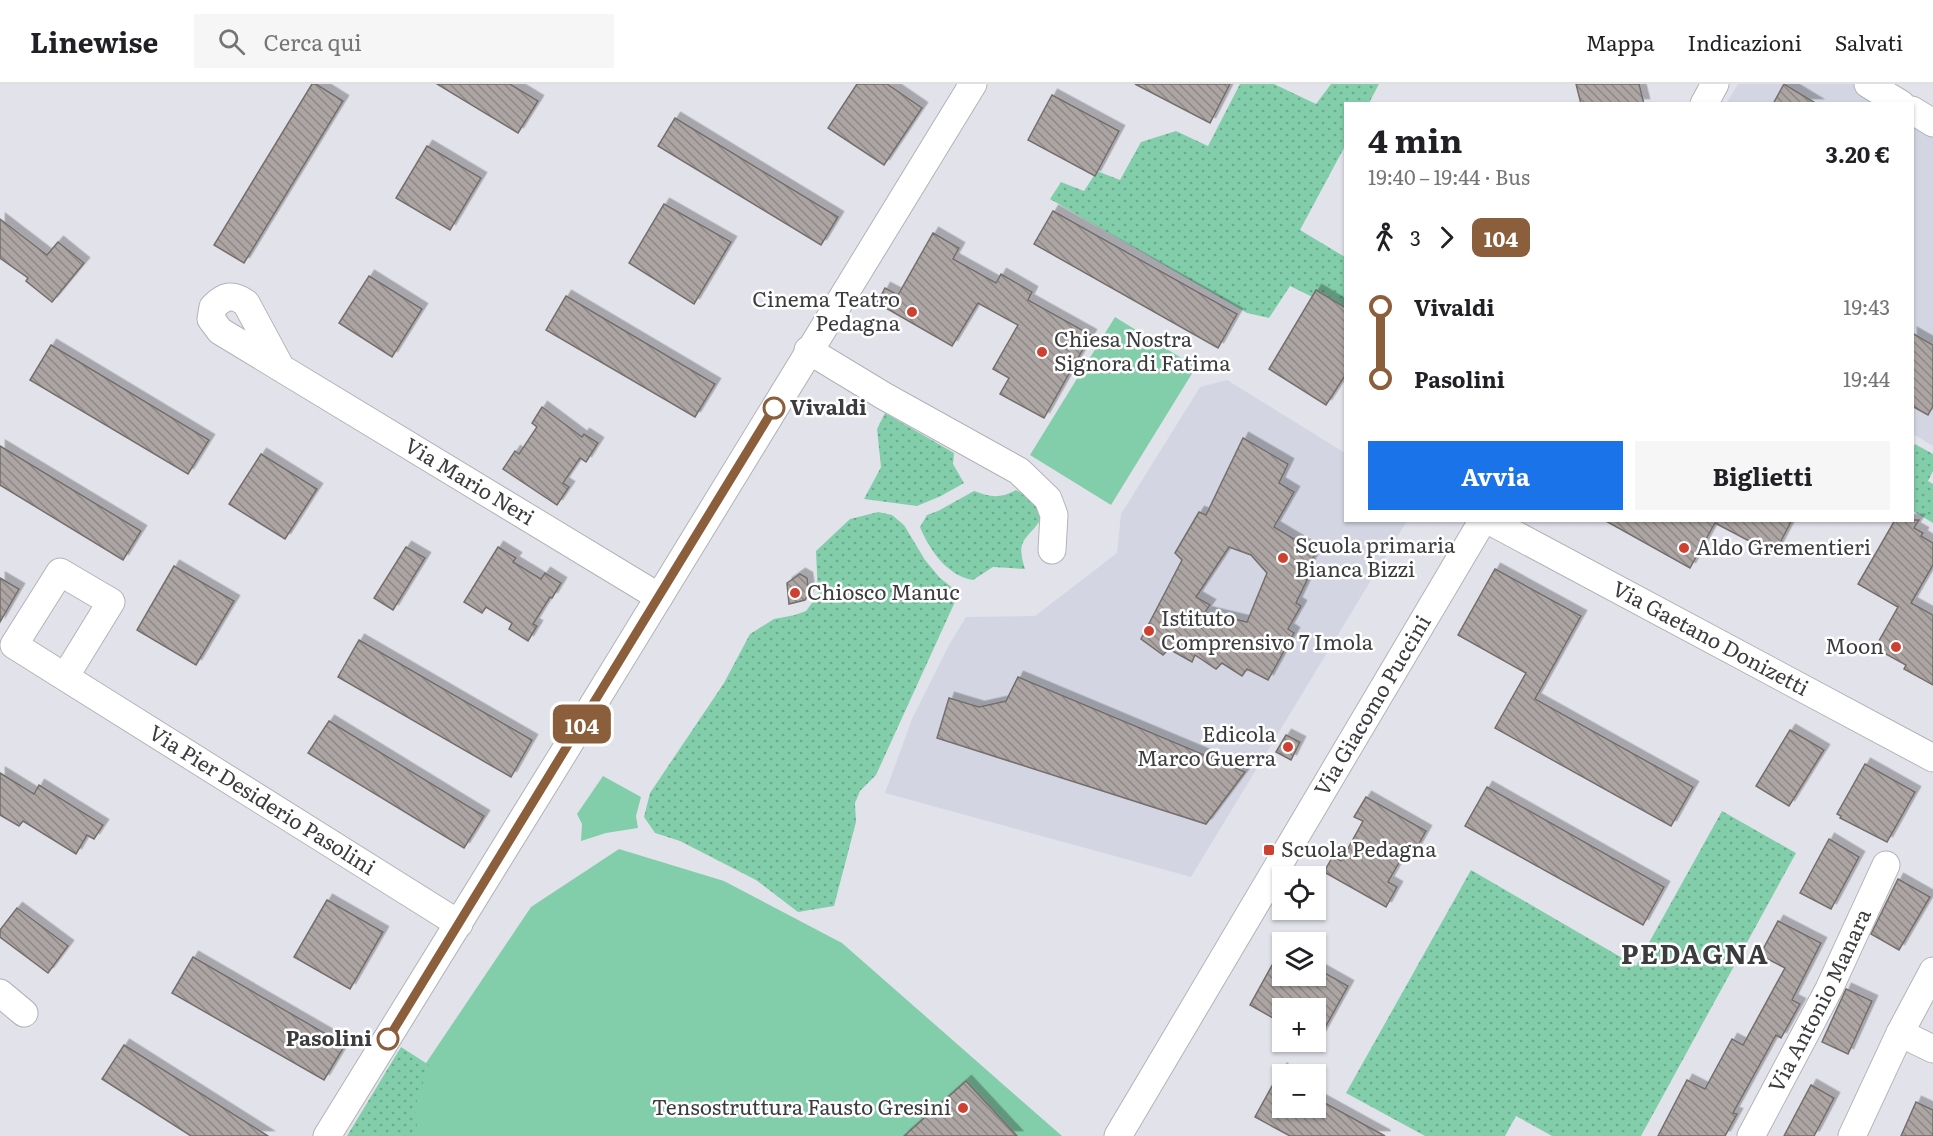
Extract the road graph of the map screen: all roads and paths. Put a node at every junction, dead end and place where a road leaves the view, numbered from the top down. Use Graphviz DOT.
graph roads {
  1 [pos="973,84"];
  2 [pos="1715,84"];
  3 [pos="1735,84"];
  4 [pos="1868,84"];
  5 [pos="1705,102"];
  6 [pos="1725,102"];
  7 [pos="1898,102"];
  8 [pos="1914,111"];
  9 [pos="1933,123"];
  10 [pos="808,350"];
  11 [pos="281,368"];
  12 [pos="1463,522"];
  13 [pos="1482,522"];
  14 [pos="1492,522"];
  15 [pos="1052,550"];
  16 [pos="660,597"];
  17 [pos="65,677"];
  18 [pos="1933,758"];
  19 [pos="1886,865"];
  20 [pos="1255,887"];
  21 [pos="459,924"];
  22 [pos="1228,933"];
  23 [pos="1933,972"];
  24 [pos="0,993"];
  25 [pos="24,1013"];
  26 [pos="1900,1033"];
  27 [pos="1933,1049"];
  28 [pos="327,1136"];
  29 [pos="1102,1136"];
  30 [pos="1119,1136"];
  31 [pos="1751,1136"];
  32 [pos="1852,1136"];
  1 -- 10 [label="street"];
  2 -- 5 [label="street"];
  3 -- 6 [label="street"];
  4 -- 7 [label="street"];
  8 -- 9 [label="street"];
  10 -- 15 [label="street"];
  10 -- 16 [label="street"];
  11 -- 16 [label="street, Via Mario Neri"];
  12 -- 20 [label="street, Via Giacomo Puccini"];
  13 -- 20 [label="street, Via Giacomo Puccini"];
  14 -- 18 [label="street, Via Gaetano Donizetti"];
  16 -- 21 [label="street"];
  17 -- 21 [label="street, Via Pier Desiderio Pasolini"];
  19 -- 31 [label="street, Via Antonio Manara"];
  20 -- 22 [label="street, Via Giacomo Puccini"];
  21 -- 28 [label="street"];
  22 -- 29 [label="street, Via Giacomo Puccini"];
  22 -- 30 [label="street, Via Giacomo Puccini"];
  23 -- 26 [label="street"];
  24 -- 25 [label="street"];
  26 -- 27 [label="street"];
  26 -- 32 [label="street"];
}
